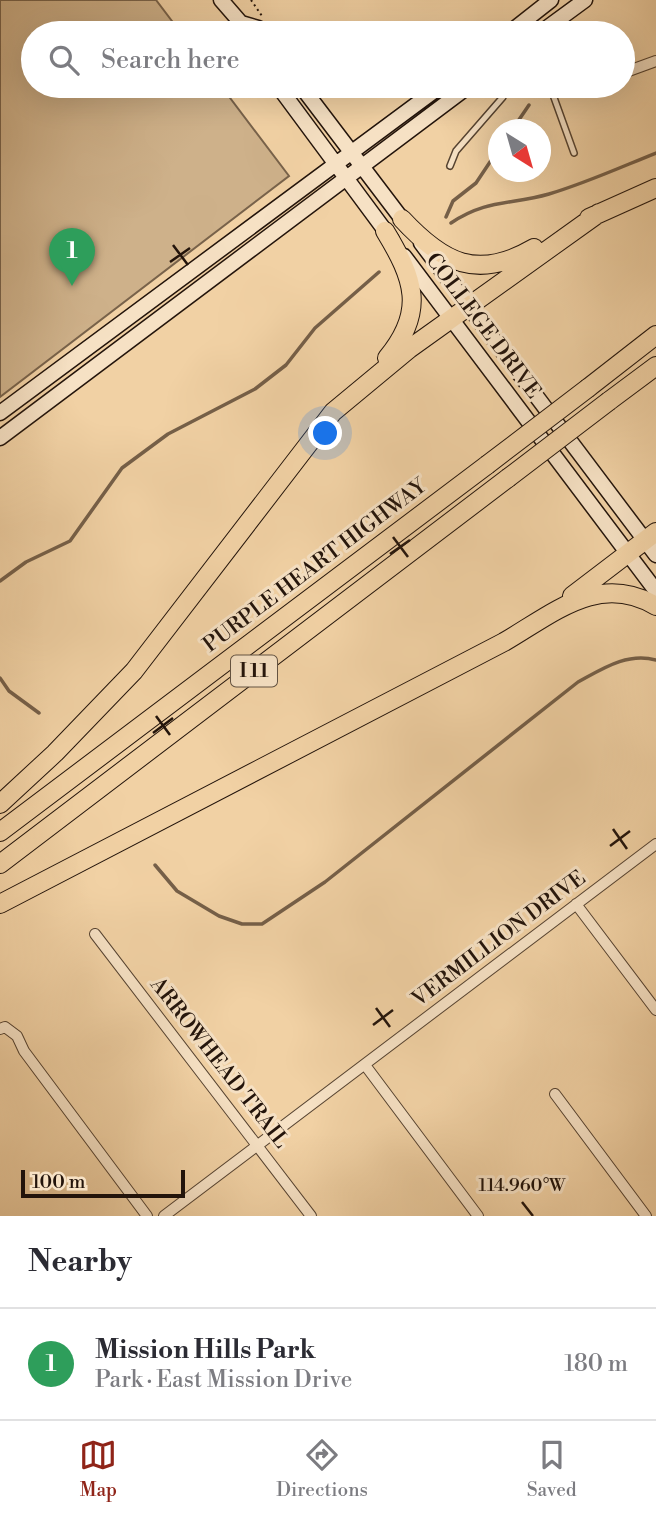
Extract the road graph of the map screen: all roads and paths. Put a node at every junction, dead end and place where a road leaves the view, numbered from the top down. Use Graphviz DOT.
graph roads {
  1 [pos="222,0"];
  2 [pos="551,0"];
  3 [pos="585,0"];
  4 [pos="237,21"];
  5 [pos="524,21"];
  6 [pos="556,21"];
  7 [pos="656,61"];
  8 [pos="635,69"];
  9 [pos="287,98"];
  10 [pos="310,98"];
  11 [pos="425,98"];
  12 [pos="453,98"];
  13 [pos="502,98"];
  14 [pos="554,98"];
  15 [pos="352,153"];
  16 [pos="574,153"];
  17 [pos="335,164"];
  18 [pos="362,166"];
  19 [pos="450,166"];
  20 [pos="345,178"];
  21 [pos="656,188"];
  22 [pos="599,213"];
  23 [pos="402,219"];
  24 [pos="386,231"];
  25 [pos="470,307"];
  26 [pos="452,320"];
  27 [pos="656,335"];
  28 [pos="656,366"];
  29 [pos="355,391"];
  30 [pos="0,413"];
  31 [pos="0,438"];
  32 [pos="650,536"];
  33 [pos="627,553"];
  34 [pos="656,555"];
  35 [pos="656,592"];
  36 [pos="656,606"];
  37 [pos="536,624"];
  38 [pos="0,804"];
  39 [pos="0,832"];
  40 [pos="656,844"];
  41 [pos="0,864"];
  42 [pos="0,904"];
  43 [pos="576,904"];
  44 [pos="95,934"];
  45 [pos="656,1010"];
  46 [pos="2,1028"];
  47 [pos="365,1065"];
  48 [pos="555,1094"];
  49 [pos="258,1145"];
  50 [pos="147,1216"];
  51 [pos="164,1216"];
  52 [pos="311,1216"];
  53 [pos="478,1216"];
  54 [pos="646,1216"];
  1 -- 4 [label="main road"];
  2 -- 5 [label="main road"];
  3 -- 6 [label="main road"];
  7 -- 8 [label="street"];
  9 -- 17 [label="main road, COLLEGE DRIVE"];
  10 -- 15 [label="main road, COLLEGE DRIVE"];
  11 -- 15 [label="main road"];
  12 -- 18 [label="main road"];
  13 -- 19 [label="lane"];
  14 -- 16 [label="lane"];
  15 -- 17 [label="main road"];
  15 -- 18 [label="main road, COLLEGE DRIVE"];
  17 -- 20 [label="main road, COLLEGE DRIVE"];
  17 -- 30 [label="main road"];
  18 -- 20 [label="main road"];
  18 -- 23 [label="main road, COLLEGE DRIVE"];
  20 -- 24 [label="main road, COLLEGE DRIVE"];
  20 -- 31 [label="main road"];
  21 -- 22 [label="highway"];
  22 -- 23 [label="highway"];
  22 -- 25 [label="highway"];
  23 -- 25 [label="main road, COLLEGE DRIVE"];
  24 -- 26 [label="main road, COLLEGE DRIVE"];
  24 -- 29 [label="highway"];
  25 -- 26 [label="highway"];
  25 -- 32 [label="main road, COLLEGE DRIVE"];
  26 -- 29 [label="highway"];
  26 -- 33 [label="main road, COLLEGE DRIVE"];
  27 -- 39 [label="highway, PURPLE HEART HIGHWAY / I 11, bridge"];
  28 -- 41 [label="highway, I 11, bridge"];
  29 -- 38 [label="highway"];
  32 -- 33 [label="highway"];
  32 -- 34 [label="main road, COLLEGE DRIVE"];
  33 -- 35 [label="main road, COLLEGE DRIVE"];
  33 -- 37 [label="highway"];
  36 -- 37 [label="highway"];
  37 -- 42 [label="highway"];
  40 -- 43 [label="street, VERMILLION DRIVE"];
  43 -- 45 [label="street"];
  43 -- 47 [label="street, VERMILLION DRIVE"];
  44 -- 49 [label="street, ARROWHEAD TRAIL"];
  46 -- 50 [label="street"];
  47 -- 49 [label="street, VERMILLION DRIVE"];
  47 -- 53 [label="street"];
  48 -- 54 [label="street"];
  49 -- 51 [label="street, VERMILLION DRIVE"];
  49 -- 52 [label="street, ARROWHEAD TRAIL"];
}
